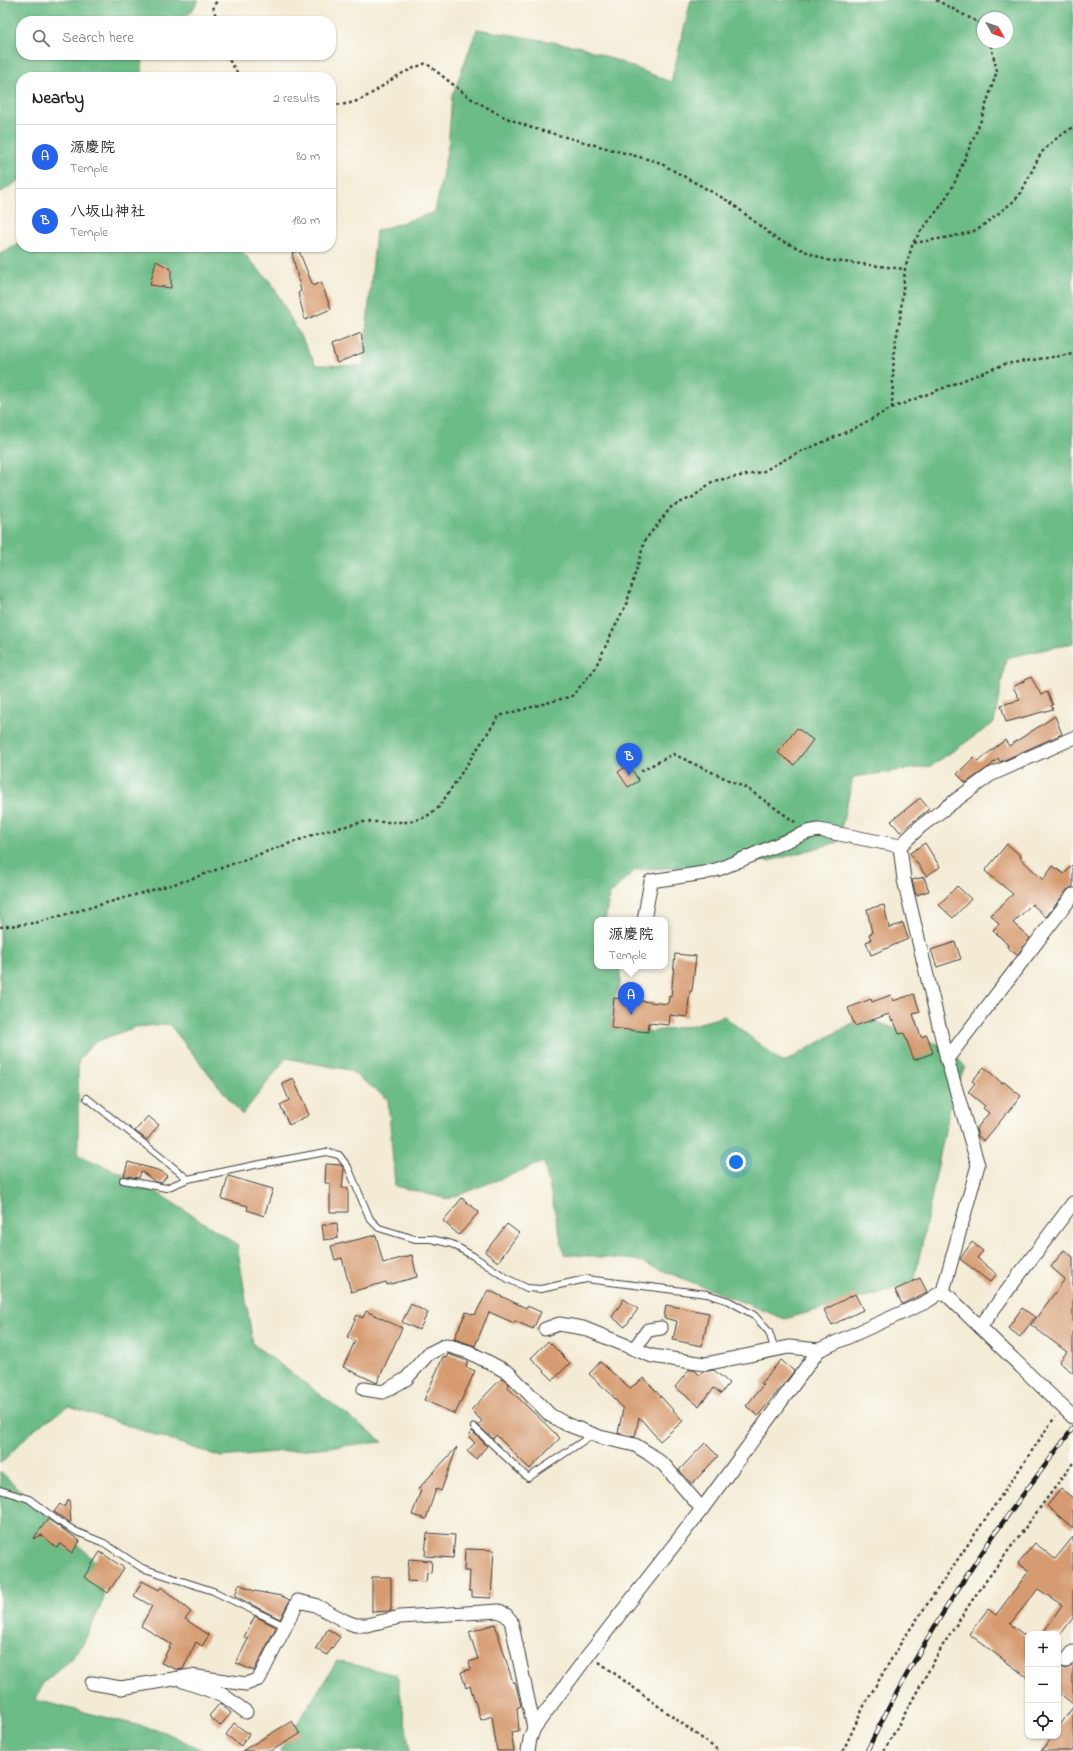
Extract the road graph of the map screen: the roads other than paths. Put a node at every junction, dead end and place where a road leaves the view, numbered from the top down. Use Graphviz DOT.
graph roads {
  1 [pos="1073,738"];
  2 [pos="900,846"];
  3 [pos="1073,895"];
  4 [pos="645,917"];
  5 [pos="947,1059"];
  6 [pos="87,1098"];
  7 [pos="123,1180"];
  8 [pos="188,1180"];
  9 [pos="1073,1203"];
  10 [pos="943,1291"];
  11 [pos="980,1326"];
  12 [pos="661,1328"];
  13 [pos="545,1329"];
  14 [pos="634,1349"];
  15 [pos="819,1350"];
  16 [pos="775,1351"];
  17 [pos="364,1389"];
  18 [pos="1073,1417"];
  19 [pos="474,1427"];
  20 [pos="592,1435"];
  21 [pos="0,1490"];
  22 [pos="702,1509"];
  23 [pos="285,1626"];
  24 [pos="171,1678"];
  25 [pos="92,1683"];
  26 [pos="246,1712"];
  27 [pos="534,1728"];
  28 [pos="528,1751"];
  1 -- 2 [label="street"];
  2 -- 4 [label="street"];
  2 -- 5 [label="street"];
  3 -- 5 [label="street"];
  5 -- 10 [label="street"];
  6 -- 8 [label="lane"];
  7 -- 8 [label="lane"];
  8 -- 16 [label="lane"];
  9 -- 11 [label="street"];
  10 -- 11 [label="street"];
  10 -- 15 [label="street"];
  11 -- 18 [label="street"];
  12 -- 14 [label="street"];
  13 -- 14 [label="street"];
  14 -- 16 [label="street"];
  15 -- 16 [label="street"];
  15 -- 22 [label="street"];
  17 -- 20 [label="street"];
  19 -- 20 [label="lane"];
  20 -- 22 [label="street"];
  21 -- 23 [label="lane"];
  22 -- 27 [label="street"];
  23 -- 24 [label="street"];
  23 -- 27 [label="street"];
  24 -- 25 [label="street"];
  24 -- 26 [label="street"];
  27 -- 28 [label="street"];
}
